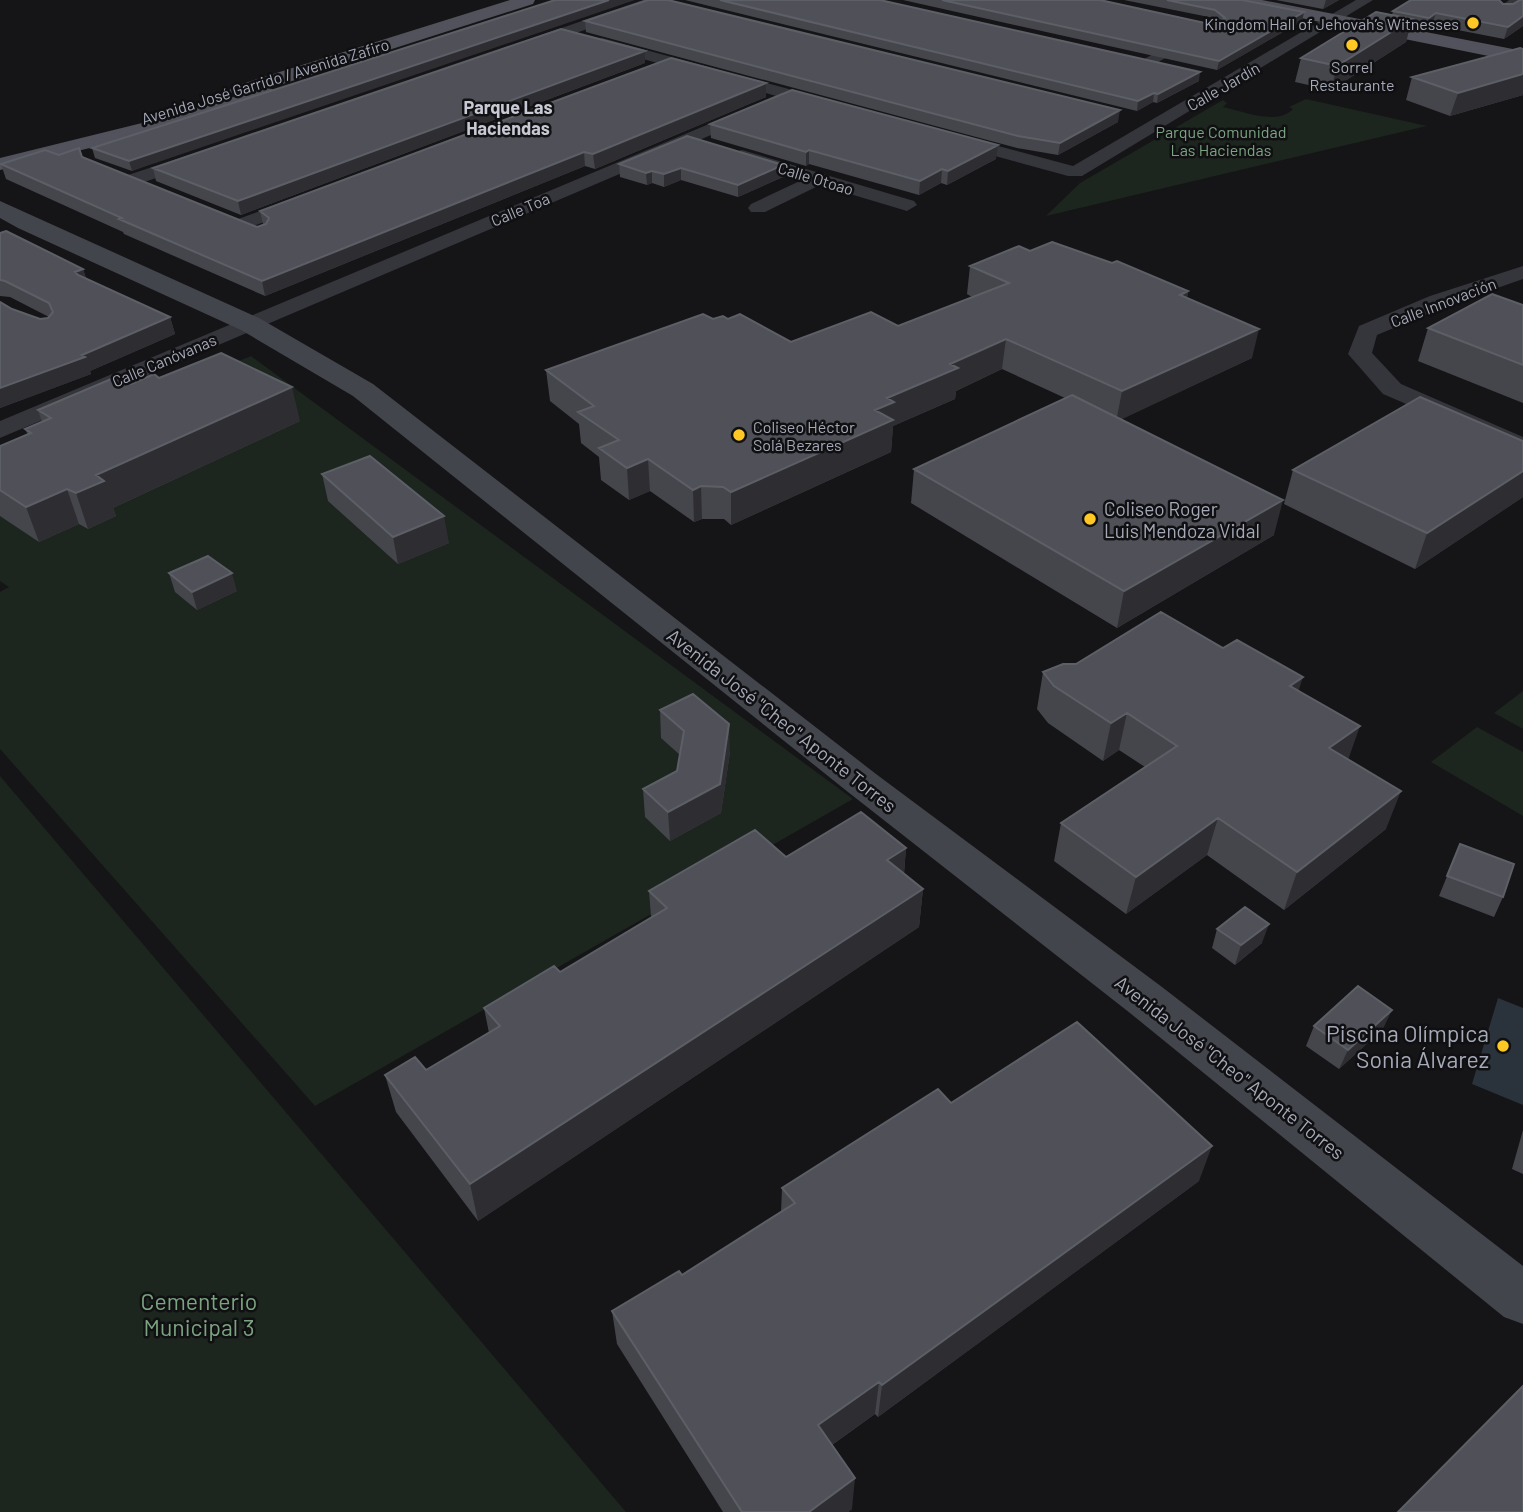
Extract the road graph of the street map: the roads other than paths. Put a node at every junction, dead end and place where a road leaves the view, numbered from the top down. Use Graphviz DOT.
graph roads {
  1 [pos="1236,0"];
  2 [pos="1366,0"];
  3 [pos="1519,0"];
  4 [pos="661,1"];
  5 [pos="535,2"];
  6 [pos="1504,10"];
  7 [pos="1188,20"];
  8 [pos="1334,20"];
  9 [pos="562,33"];
  10 [pos="510,50"];
  11 [pos="1523,57"];
  12 [pos="1140,60"];
  13 [pos="671,62"];
  14 [pos="1171,67"];
  15 [pos="645,72"];
  16 [pos="1207,75"];
  17 [pos="1231,81"];
  18 [pos="790,95"];
  19 [pos="841,109"];
  20 [pos="1137,118"];
  21 [pos="1158,124"];
  22 [pos="931,133"];
  23 [pos="686,139"];
  24 [pos="210,153"];
  25 [pos="0,154"];
  26 [pos="0,164"];
  27 [pos="818,179"];
  28 [pos="156,190"];
  29 [pos="318,195"];
  30 [pos="907,205"];
  31 [pos="0,208"];
  32 [pos="758,208"];
  33 [pos="269,237"];
  34 [pos="1523,272"];
  35 [pos="250,324"];
  36 [pos="0,430"];
  37 [pos="1523,446"];
  38 [pos="1523,1298"];
  1 -- 8 [label="main road"];
  2 -- 8 [label="street, Calle Jardín"];
  3 -- 6 [label="street"];
  4 -- 9 [label="street"];
  5 -- 25 [label="main road, Avenida José Garrido / Avenida Zafiro"];
  5 -- 26 [label="main road, Avenida José Garrido / Avenida Zafiro"];
  7 -- 12 [label="street"];
  8 -- 11 [label="main road"];
  8 -- 17 [label="street, Calle Jardín"];
  9 -- 10 [label="street"];
  9 -- 13 [label="street"];
  12 -- 14 [label="street"];
  13 -- 15 [label="street"];
  13 -- 18 [label="street"];
  16 -- 17 [label="street"];
  17 -- 21 [label="street, Calle Jardín"];
  18 -- 19 [label="street"];
  18 -- 23 [label="street, Calle Toa"];
  20 -- 21 [label="street"];
  21 -- 22 [label="street, Calle Jardín"];
  23 -- 27 [label="street, Calle Otoao"];
  23 -- 35 [label="street, Calle Toa"];
  24 -- 28 [label="street"];
  27 -- 30 [label="street, Calle Otoao"];
  27 -- 32 [label="street"];
  29 -- 33 [label="street"];
  31 -- 35 [label="street, Avenida José \"Cheo\" Aponte Torres"];
  34 -- 37 [label="street, Calle Innovación"];
  35 -- 36 [label="street, Calle Canóvanas"];
  35 -- 38 [label="street, Avenida José \"Cheo\" Aponte Torres"];
}
